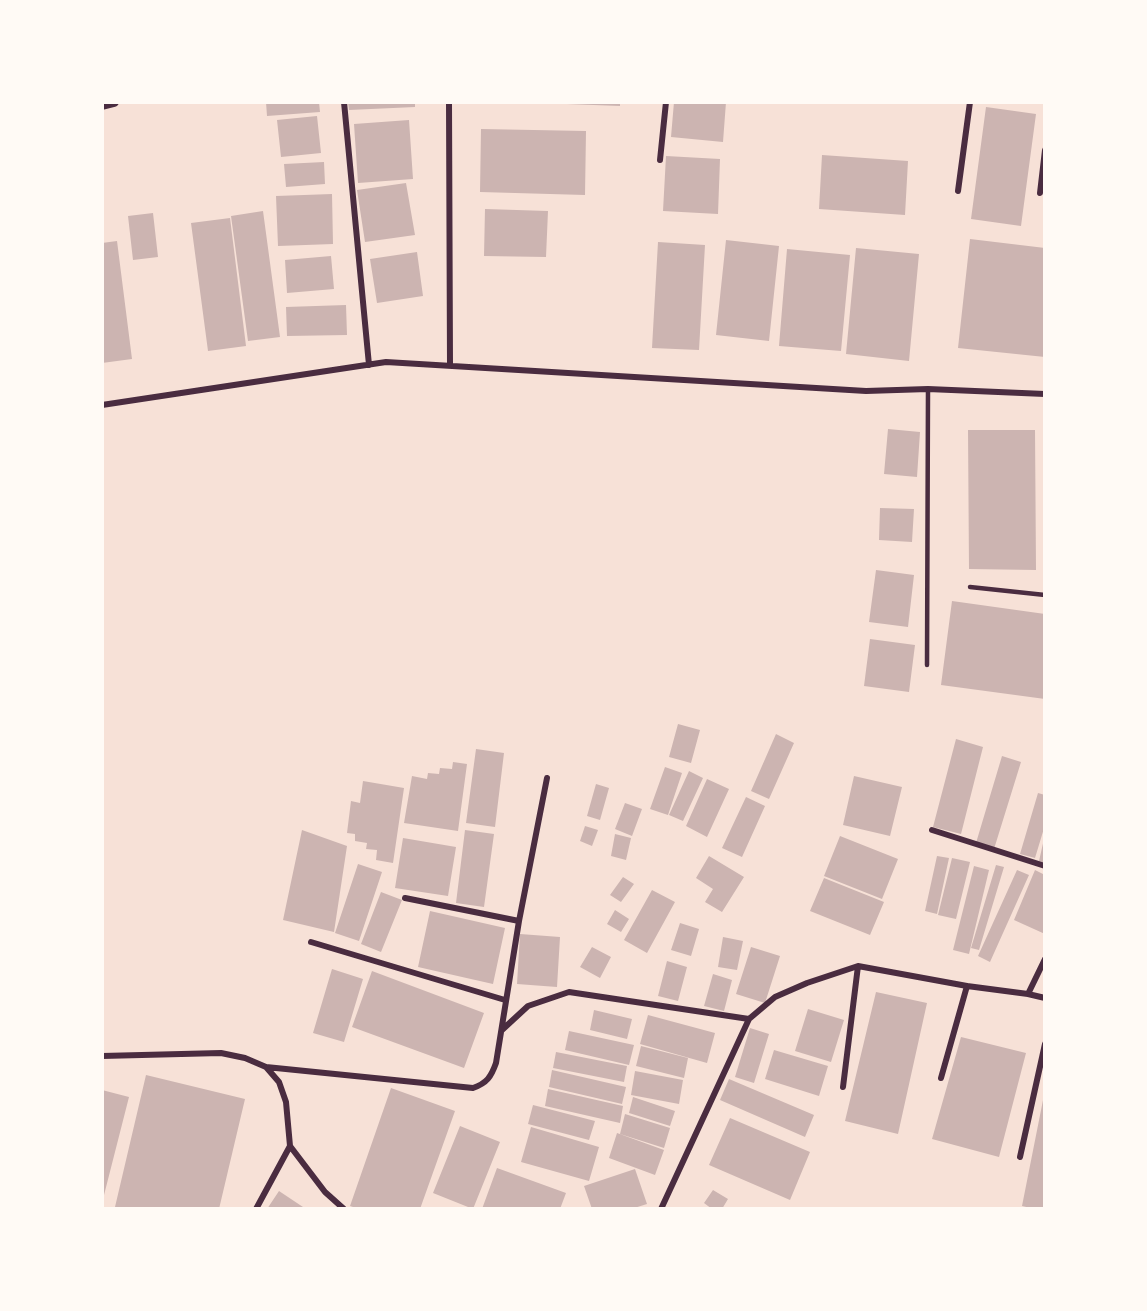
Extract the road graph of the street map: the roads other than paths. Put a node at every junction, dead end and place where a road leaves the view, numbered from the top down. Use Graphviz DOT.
graph roads {
  1 [pos="114,102"];
  2 [pos="344,102"];
  3 [pos="449,102"];
  4 [pos="666,102"];
  5 [pos="970,102"];
  6 [pos="102,105"];
  7 [pos="1045,150"];
  8 [pos="660,160"];
  9 [pos="958,191"];
  10 [pos="1040,193"];
  11 [pos="369,365"];
  12 [pos="450,366"];
  13 [pos="928,389"];
  14 [pos="1045,394"];
  15 [pos="102,405"];
  16 [pos="970,587"];
  17 [pos="1045,595"];
  18 [pos="927,665"];
  19 [pos="547,777"];
  20 [pos="932,830"];
  21 [pos="1045,866"];
  22 [pos="405,898"];
  23 [pos="519,921"];
  24 [pos="311,942"];
  25 [pos="1045,959"];
  26 [pos="858,966"];
  27 [pos="967,986"];
  28 [pos="1028,994"];
  29 [pos="1045,998"];
  30 [pos="505,1000"];
  31 [pos="749,1019"];
  32 [pos="502,1030"];
  33 [pos="1045,1044"];
  34 [pos="102,1056"];
  35 [pos="266,1067"];
  36 [pos="941,1078"];
  37 [pos="843,1087"];
  38 [pos="290,1146"];
  39 [pos="1020,1157"];
  40 [pos="256,1209"];
  41 [pos="344,1209"];
  42 [pos="661,1209"];
  1 -- 6 [label="street"];
  2 -- 11 [label="street"];
  3 -- 12 [label="street"];
  4 -- 8 [label="street"];
  5 -- 9 [label="street"];
  7 -- 10 [label="street"];
  11 -- 12 [label="street"];
  11 -- 15 [label="street"];
  12 -- 13 [label="street"];
  13 -- 14 [label="street"];
  13 -- 18 [label="lane"];
  16 -- 17 [label="lane"];
  19 -- 23 [label="street"];
  20 -- 21 [label="street"];
  22 -- 23 [label="street"];
  23 -- 30 [label="street"];
  24 -- 30 [label="street"];
  25 -- 28 [label="street"];
  26 -- 27 [label="street"];
  26 -- 31 [label="street"];
  26 -- 37 [label="street"];
  27 -- 28 [label="street"];
  27 -- 36 [label="street"];
  28 -- 29 [label="street"];
  30 -- 32 [label="street"];
  31 -- 32 [label="street"];
  31 -- 42 [label="street"];
  32 -- 35 [label="street"];
  33 -- 39 [label="street"];
  34 -- 35 [label="street"];
  35 -- 38 [label="street"];
  38 -- 40 [label="street"];
  38 -- 41 [label="street"];
}
